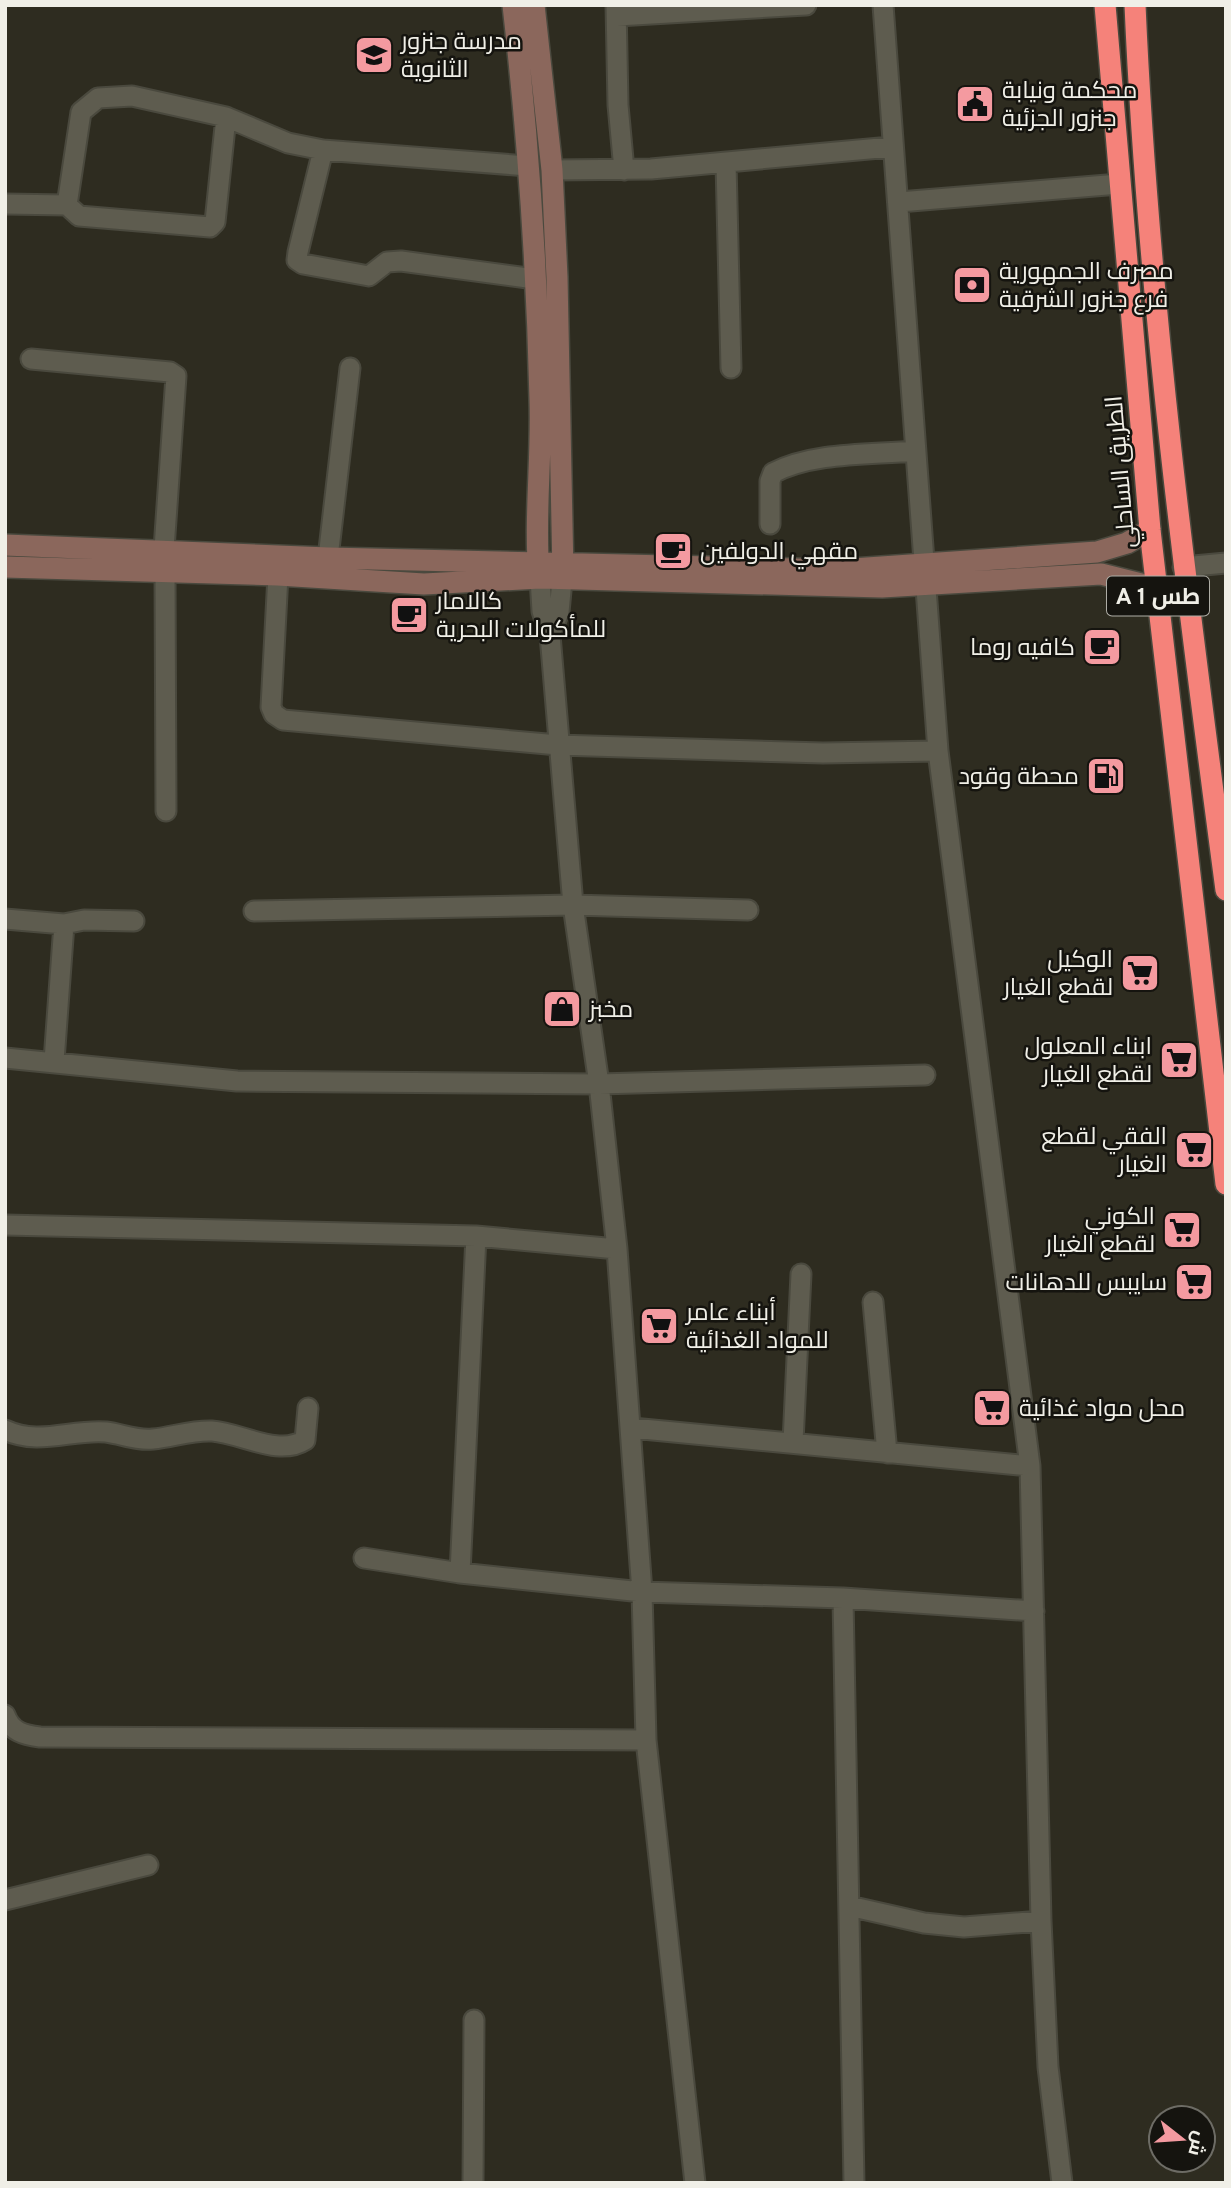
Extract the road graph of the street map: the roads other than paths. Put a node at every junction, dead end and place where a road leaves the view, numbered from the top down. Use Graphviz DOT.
graph roads {
  1 [pos="513,5"];
  2 [pos="534,5"];
  3 [pos="806,5"];
  4 [pos="883,5"];
  5 [pos="1105,5"];
  6 [pos="1135,5"];
  7 [pos="616,11"];
  8 [pos="226,117"];
  9 [pos="891,147"];
  10 [pos="323,150"];
  11 [pos="726,163"];
  12 [pos="528,166"];
  13 [pos="552,170"];
  14 [pos="624,170"];
  15 [pos="1119,184"];
  16 [pos="899,202"];
  17 [pos="5,204"];
  18 [pos="67,205"];
  19 [pos="535,279"];
  20 [pos="31,359"];
  21 [pos="349,368"];
  22 [pos="731,368"];
  23 [pos="914,451"];
  24 [pos="770,524"];
  25 [pos="1150,530"];
  26 [pos="5,545"];
  27 [pos="164,549"];
  28 [pos="1097,552"];
  29 [pos="328,558"];
  30 [pos="1226,563"];
  31 [pos="924,565"];
  32 [pos="5,567"];
  33 [pos="1184,567"];
  34 [pos="539,570"];
  35 [pos="563,571"];
  36 [pos="165,572"];
  37 [pos="278,575"];
  38 [pos="1101,575"];
  39 [pos="928,587"];
  40 [pos="1157,589"];
  41 [pos="550,635"];
  42 [pos="558,745"];
  43 [pos="938,751"];
  44 [pos="166,811"];
  45 [pos="1226,890"];
  46 [pos="573,905"];
  47 [pos="748,910"];
  48 [pos="254,911"];
  49 [pos="5,919"];
  50 [pos="134,921"];
  51 [pos="64,924"];
  52 [pos="5,1058"];
  53 [pos="54,1061"];
  54 [pos="925,1075"];
  55 [pos="599,1084"];
  56 [pos="1226,1184"];
  57 [pos="5,1225"];
  58 [pos="476,1236"];
  59 [pos="617,1249"];
  60 [pos="801,1274"];
  61 [pos="873,1302"];
  62 [pos="308,1408"];
  63 [pos="632,1428"];
  64 [pos="5,1430"];
  65 [pos="793,1442"];
  66 [pos="887,1453"];
  67 [pos="1030,1466"];
  68 [pos="364,1558"];
  69 [pos="460,1573"];
  70 [pos="642,1591"];
  71 [pos="843,1598"];
  72 [pos="1034,1611"];
  73 [pos="5,1715"];
  74 [pos="646,1740"];
  75 [pos="148,1865"];
  76 [pos="5,1900"];
  77 [pos="849,1906"];
  78 [pos="1041,1921"];
  79 [pos="474,2020"];
  80 [pos="473,2183"];
  81 [pos="695,2183"];
  82 [pos="854,2183"];
  83 [pos="1062,2183"];
  1 -- 12 [label="street"];
  2 -- 13 [label="street"];
  3 -- 7 [label="street"];
  4 -- 9 [label="street"];
  5 -- 15 [label="highway, الطريق الساحلي / A 1 طس"];
  6 -- 33 [label="highway, A 1 طس"];
  7 -- 14 [label="street"];
  8 -- 10 [label="street"];
  8 -- 18 [label="street"];
  8 -- 18 [label="street"];
  9 -- 11 [label="street"];
  9 -- 16 [label="street"];
  10 -- 12 [label="street"];
  10 -- 19 [label="street"];
  11 -- 14 [label="street"];
  11 -- 22 [label="street"];
  12 -- 19 [label="street"];
  13 -- 14 [label="street"];
  13 -- 35 [label="street"];
  15 -- 16 [label="street"];
  15 -- 25 [label="highway, الطريق الساحلي / A 1 طس"];
  16 -- 23 [label="street"];
  17 -- 18 [label="street"];
  19 -- 34 [label="street"];
  20 -- 27 [label="street"];
  21 -- 29 [label="street"];
  23 -- 24 [label="street"];
  23 -- 31 [label="street"];
  25 -- 28 [label="street"];
  25 -- 40 [label="highway, الطريق الساحلي / A 1 طس"];
  26 -- 27 [label="street"];
  27 -- 29 [label="street"];
  28 -- 31 [label="street"];
  28 -- 38 [label="street"];
  29 -- 34 [label="street"];
  30 -- 33 [label="street"];
  31 -- 35 [label="street"];
  31 -- 39 [label="street"];
  32 -- 36 [label="street"];
  33 -- 45 [label="highway, A 1 طس"];
  34 -- 35 [label="street"];
  34 -- 37 [label="street"];
  34 -- 41 [label="street"];
  35 -- 39 [label="street"];
  35 -- 41 [label="street"];
  36 -- 37 [label="street"];
  36 -- 44 [label="street"];
  37 -- 42 [label="street"];
  38 -- 39 [label="street"];
  38 -- 40 [label="street"];
  39 -- 43 [label="street"];
  40 -- 56 [label="highway, الطريق الساحلي / A 1 طس"];
  41 -- 42 [label="street"];
  42 -- 43 [label="street"];
  42 -- 46 [label="street"];
  43 -- 67 [label="street"];
  46 -- 47 [label="street"];
  46 -- 48 [label="street"];
  46 -- 55 [label="street"];
  49 -- 51 [label="street"];
  50 -- 51 [label="street"];
  51 -- 53 [label="street"];
  52 -- 53 [label="street"];
  53 -- 55 [label="street"];
  54 -- 55 [label="street"];
  55 -- 59 [label="street"];
  57 -- 58 [label="street"];
  58 -- 59 [label="street"];
  58 -- 69 [label="street"];
  59 -- 63 [label="street"];
  60 -- 65 [label="street"];
  61 -- 66 [label="street"];
  62 -- 64 [label="street"];
  63 -- 65 [label="street"];
  63 -- 70 [label="street"];
  65 -- 66 [label="street"];
  66 -- 67 [label="street"];
  67 -- 72 [label="street"];
  68 -- 69 [label="street"];
  69 -- 70 [label="street"];
  70 -- 71 [label="street"];
  70 -- 74 [label="street"];
  71 -- 72 [label="street"];
  71 -- 77 [label="street"];
  72 -- 78 [label="street"];
  73 -- 74 [label="street"];
  74 -- 81 [label="street"];
  75 -- 76 [label="street"];
  77 -- 78 [label="street"];
  77 -- 82 [label="street"];
  78 -- 83 [label="street"];
  79 -- 80 [label="street"];
}
